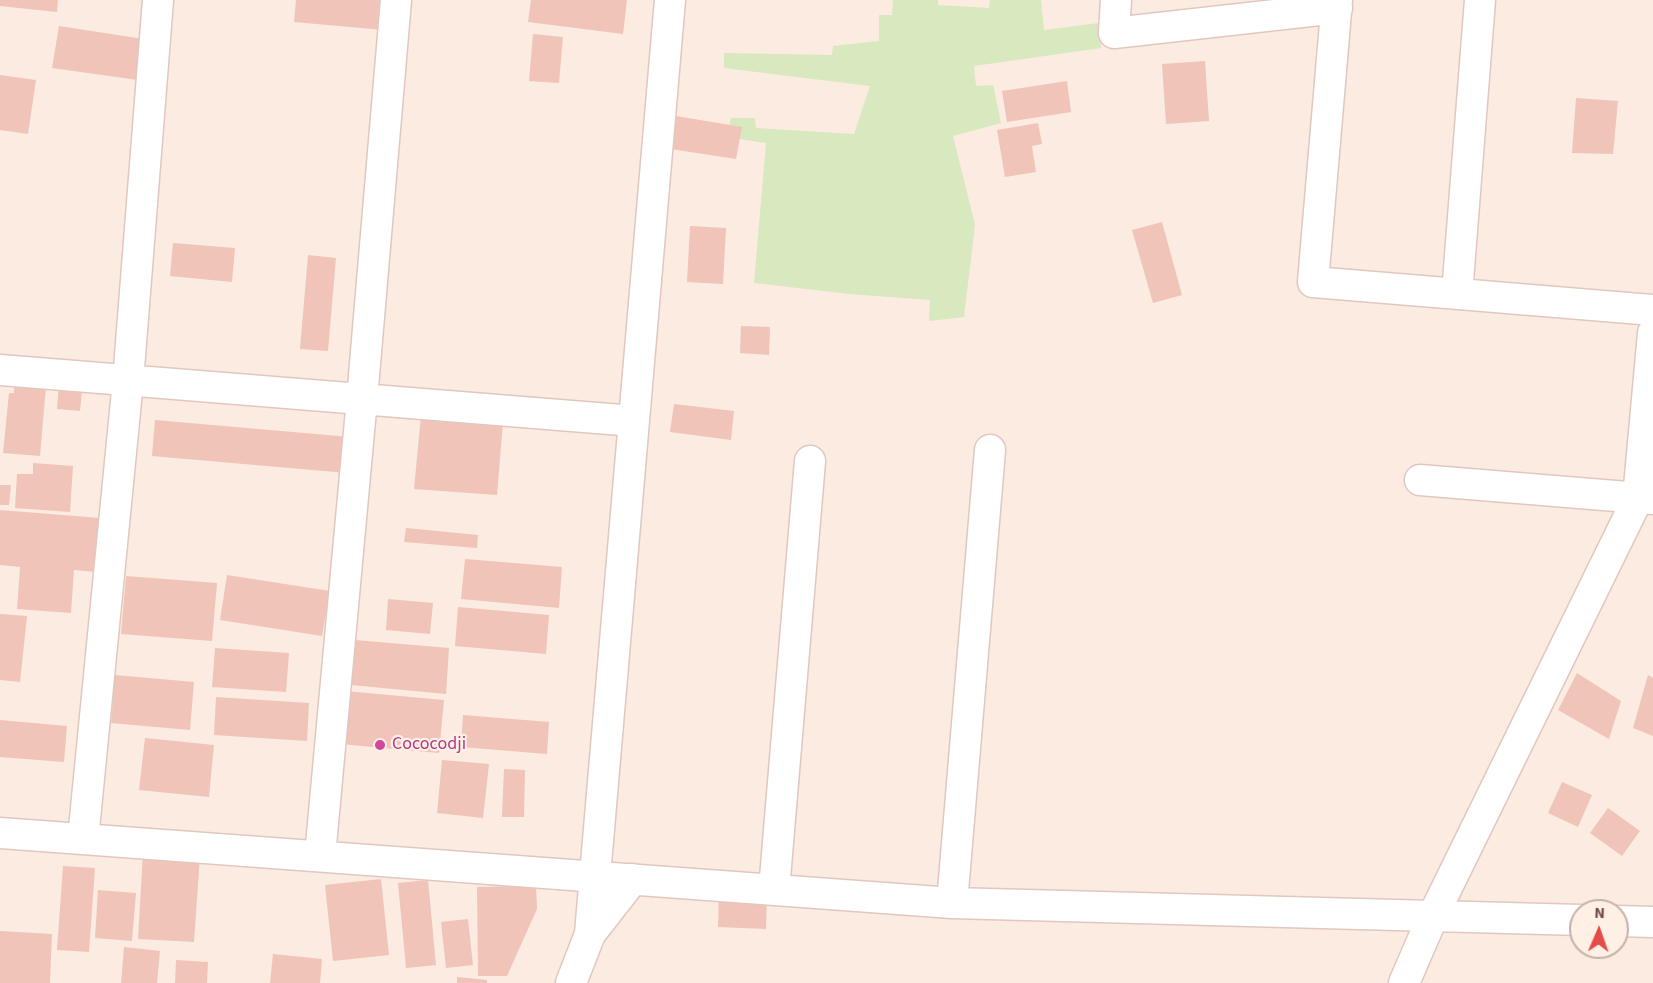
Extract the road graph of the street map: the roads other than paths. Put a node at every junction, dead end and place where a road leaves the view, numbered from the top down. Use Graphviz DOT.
graph roads {
  1 [pos="158,0"];
  2 [pos="396,0"];
  3 [pos="670,0"];
  4 [pos="1116,0"];
  5 [pos="1480,0"];
  6 [pos="1337,4"];
  7 [pos="1457,294"];
  8 [pos="1653,310"];
  9 [pos="1653,333"];
  10 [pos="0,370"];
  11 [pos="128,381"];
  12 [pos="362,399"];
  13 [pos="634,421"];
  14 [pos="990,450"];
  15 [pos="810,461"];
  16 [pos="1420,480"];
  17 [pos="1645,498"];
  18 [pos="0,833"];
  19 [pos="83,839"];
  20 [pos="320,856"];
  21 [pos="595,876"];
  22 [pos="633,879"];
  23 [pos="774,890"];
  24 [pos="952,903"];
  25 [pos="1433,916"];
  26 [pos="1569,920"];
  27 [pos="1629,921"];
  28 [pos="1653,922"];
  29 [pos="590,934"];
  30 [pos="571,983"];
  31 [pos="1404,983"];
  1 -- 11 [label="street"];
  2 -- 12 [label="street"];
  3 -- 13 [label="street"];
  4 -- 6 [label="street"];
  5 -- 7 [label="street"];
  6 -- 7 [label="street"];
  7 -- 8 [label="street"];
  9 -- 17 [label="street"];
  10 -- 11 [label="street"];
  11 -- 12 [label="street"];
  11 -- 19 [label="street"];
  12 -- 13 [label="street"];
  12 -- 20 [label="street"];
  13 -- 21 [label="street"];
  14 -- 24 [label="street"];
  15 -- 23 [label="street"];
  16 -- 17 [label="street"];
  17 -- 25 [label="street"];
  18 -- 19 [label="street"];
  19 -- 20 [label="street"];
  20 -- 21 [label="street"];
  21 -- 22 [label="street"];
  21 -- 29 [label="street"];
  22 -- 23 [label="street"];
  22 -- 29 [label="street"];
  23 -- 24 [label="street"];
  24 -- 25 [label="street"];
  25 -- 26 [label="street"];
  25 -- 31 [label="street"];
  27 -- 28 [label="street"];
  29 -- 30 [label="street"];
}
